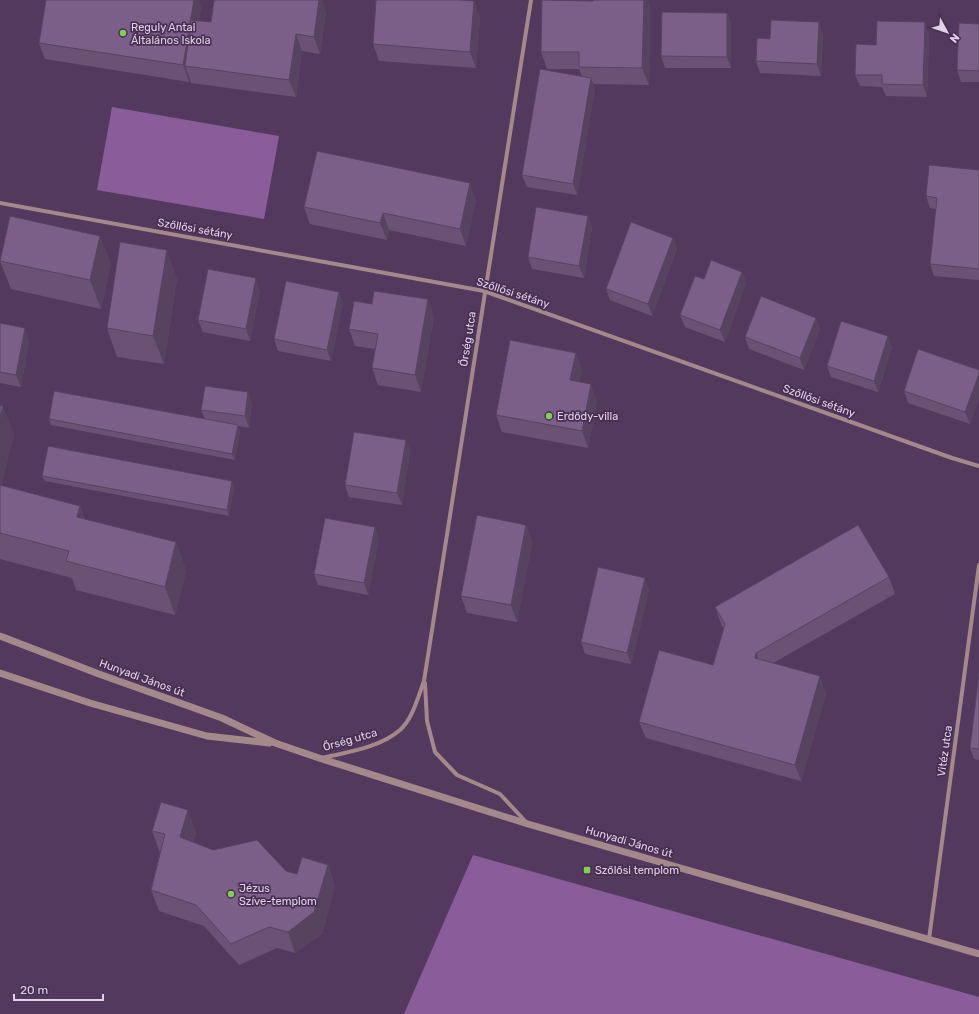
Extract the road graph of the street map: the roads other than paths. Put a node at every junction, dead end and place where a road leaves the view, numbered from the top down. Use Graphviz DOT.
graph roads {
  1 [pos="531,0"];
  2 [pos="0,203"];
  3 [pos="484,291"];
  4 [pos="979,466"];
  5 [pos="979,565"];
  6 [pos="0,636"];
  7 [pos="0,673"];
  8 [pos="424,681"];
  9 [pos="275,743"];
  10 [pos="319,758"];
  11 [pos="528,824"];
  12 [pos="929,939"];
  13 [pos="979,954"];
  1 -- 3 [label="street, Őrség utca"];
  2 -- 3 [label="street, Szőllősi sétány"];
  3 -- 4 [label="street, Szőllősi sétány"];
  3 -- 8 [label="street, Őrség utca"];
  5 -- 12 [label="street, Vitéz utca"];
  6 -- 9 [label="street, Hunyadi János út"];
  7 -- 9 [label="street, Hunyadi János út"];
  8 -- 10 [label="street, Őrség utca"];
  8 -- 11 [label="street, Őrség utca"];
  9 -- 10 [label="street, Hunyadi János út"];
  10 -- 11 [label="street, Hunyadi János út"];
  11 -- 12 [label="street, Hunyadi János út"];
  12 -- 13 [label="street, Hunyadi János út"];
}
